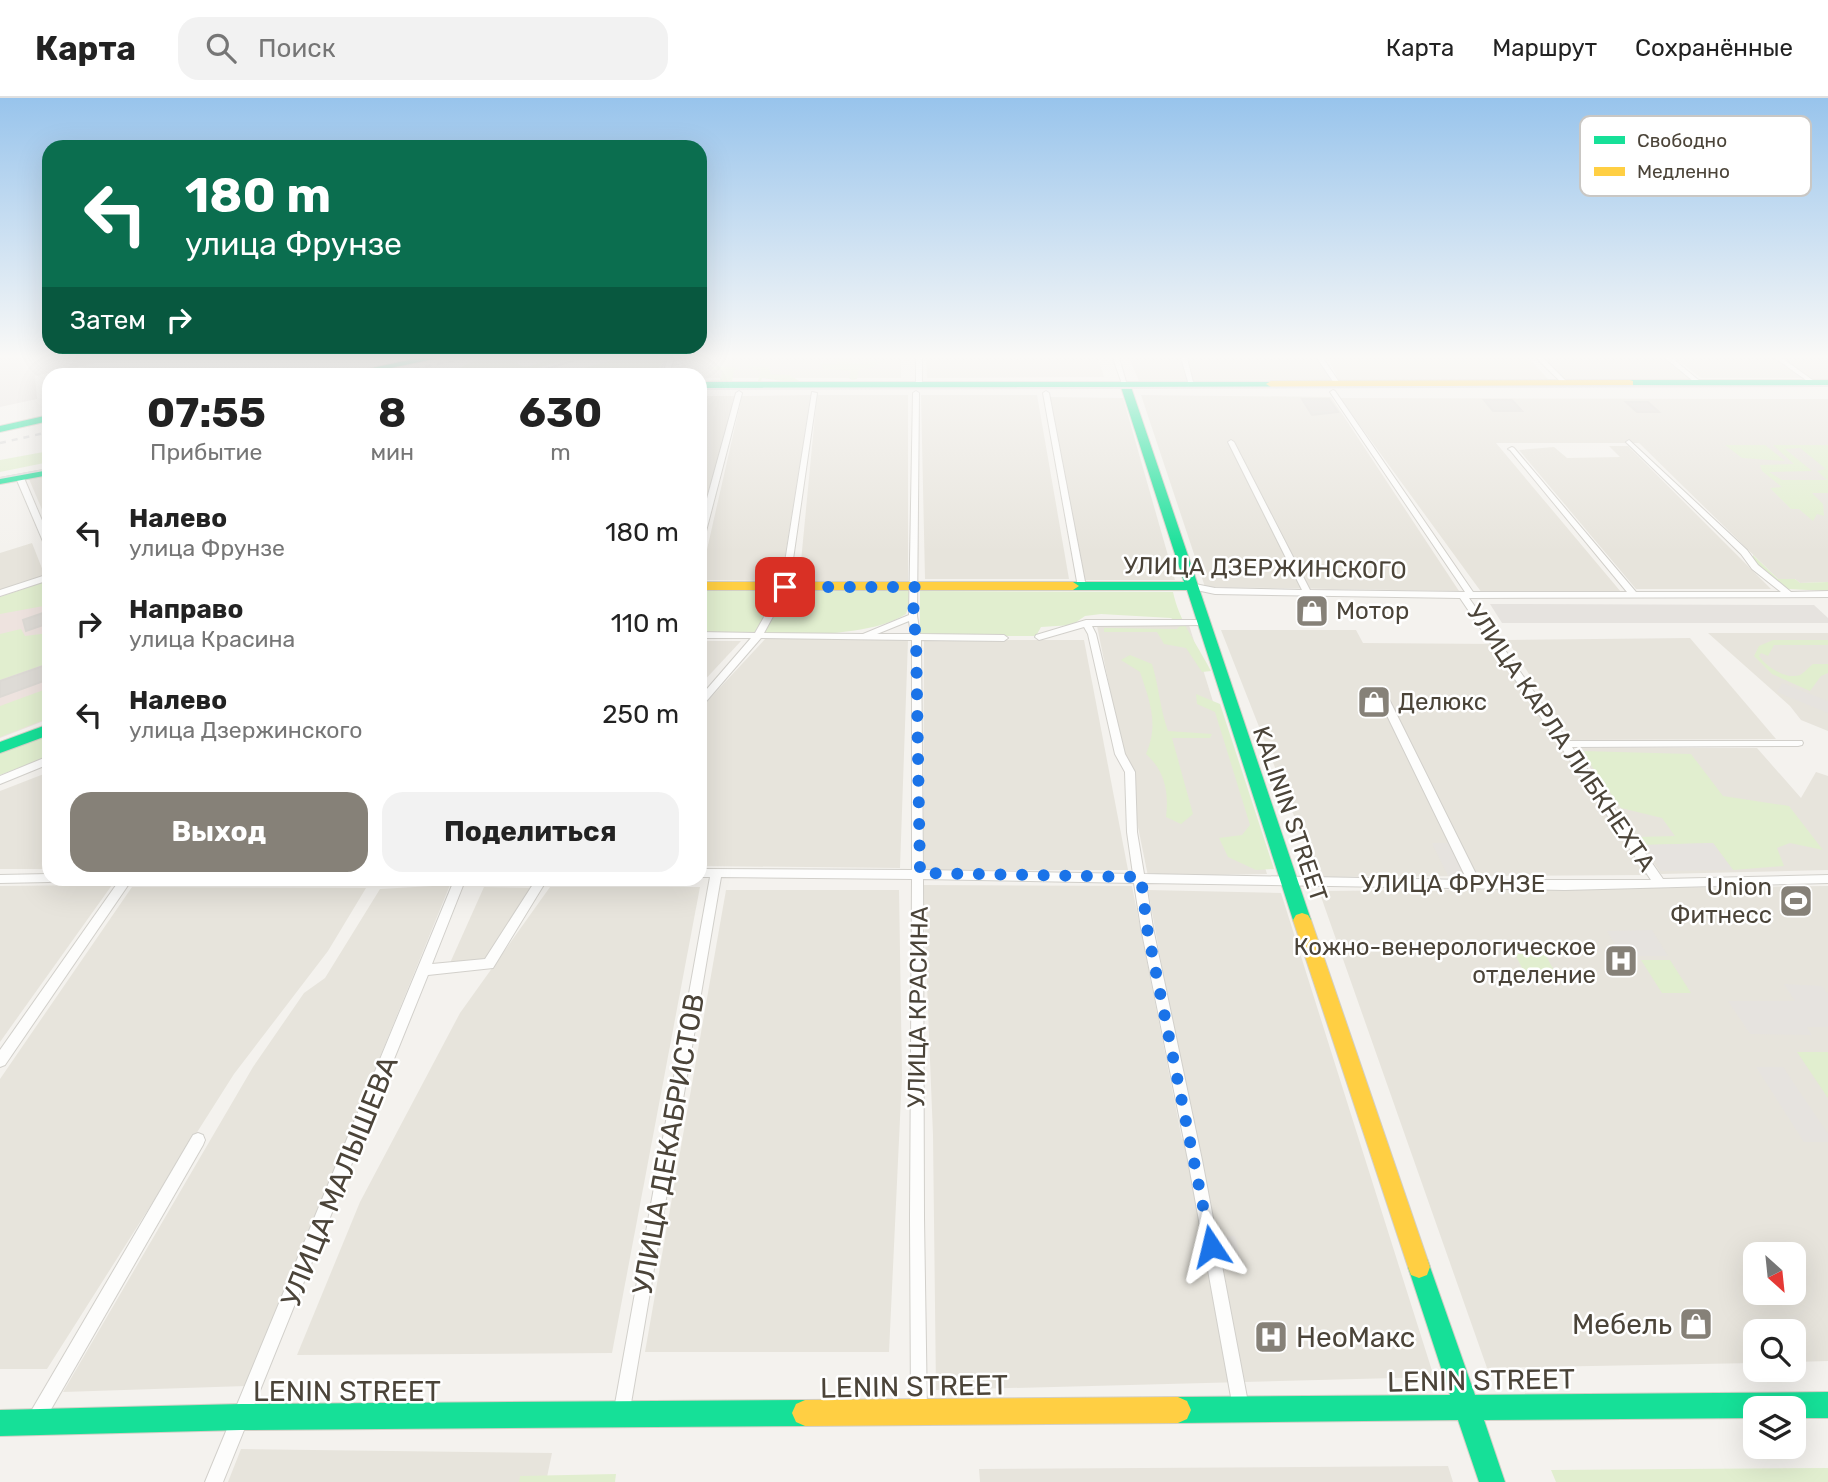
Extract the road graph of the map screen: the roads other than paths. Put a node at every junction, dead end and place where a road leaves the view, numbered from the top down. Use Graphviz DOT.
graph roads {
  1 [pos="29,423"];
  2 [pos="731,423"];
  3 [pos="810,423"];
  4 [pos="917,423"];
  5 [pos="1051,423"];
  6 [pos="1137,423"];
  7 [pos="1357,423"];
  8 [pos="0,429"];
  9 [pos="1231,442"];
  10 [pos="1629,442"];
  11 [pos="1512,449"];
  12 [pos="42,473"];
  13 [pos="20,478"];
  14 [pos="0,481"];
  15 [pos="707,513"];
  16 [pos="42,530"];
  17 [pos="42,579"];
  18 [pos="707,586"];
  19 [pos="1190,586"];
  20 [pos="785,587"];
  21 [pos="915,587"];
  22 [pos="1082,587"];
  23 [pos="1307,592"];
  24 [pos="0,593"];
  25 [pos="1466,594"];
  26 [pos="1633,594"];
  27 [pos="1789,594"];
  28 [pos="1828,594"];
  29 [pos="913,616"];
  30 [pos="1086,622"];
  31 [pos="1202,622"];
  32 [pos="707,635"];
  33 [pos="758,636"];
  34 [pos="861,637"];
  35 [pos="916,637"];
  36 [pos="1039,637"];
  37 [pos="1004,638"];
  38 [pos="707,695"];
  39 [pos="1382,695"];
  40 [pos="42,732"];
  41 [pos="1798,743"];
  42 [pos="1567,744"];
  43 [pos="0,748"];
  44 [pos="42,763"];
  45 [pos="0,780"];
  46 [pos="707,873"];
  47 [pos="716,873"];
  48 [pos="920,873"];
  49 [pos="1141,877"];
  50 [pos="42,878"];
  51 [pos="0,879"];
  52 [pos="1828,879"];
  53 [pos="1659,882"];
  54 [pos="1290,883"];
  55 [pos="1475,884"];
  56 [pos="122,886"];
  57 [pos="458,886"];
  58 [pos="538,886"];
  59 [pos="425,970"];
  60 [pos="0,1061"];
  61 [pos="198,1140"];
  62 [pos="1828,1405"];
  63 [pos="1465,1406"];
  64 [pos="1241,1408"];
  65 [pos="919,1412"];
  66 [pos="621,1416"];
  67 [pos="241,1418"];
  68 [pos="0,1423"];
  69 [pos="34,1423"];
  70 [pos="214,1482"];
  71 [pos="1492,1482"];
  1 -- 8 [label="street"];
  2 -- 15 [label="street"];
  3 -- 20 [label="street"];
  4 -- 21 [label="street, УЛИЦА КРАСИНА"];
  5 -- 22 [label="street"];
  6 -- 19 [label="street, KALININ STREET"];
  7 -- 25 [label="street, УЛИЦА КАРЛА ЛИБКНЕХТА"];
  9 -- 23 [label="street"];
  10 -- 27 [label="street"];
  11 -- 26 [label="street"];
  12 -- 13 [label="street"];
  13 -- 14 [label="street"];
  13 -- 16 [label="street"];
  17 -- 24 [label="street"];
  18 -- 20 [label="street, УЛИЦА ДЗЕРЖИНСКОГО"];
  19 -- 22 [label="street, УЛИЦА ДЗЕРЖИНСКОГО"];
  19 -- 23 [label="street, УЛИЦА ДЗЕРЖИНСКОГО"];
  19 -- 31 [label="street, KALININ STREET"];
  20 -- 21 [label="street, УЛИЦА ДЗЕРЖИНСКОГО"];
  20 -- 33 [label="street"];
  21 -- 22 [label="street, УЛИЦА ДЗЕРЖИНСКОГО"];
  21 -- 29 [label="street, УЛИЦА КРАСИНА"];
  23 -- 25 [label="street, УЛИЦА ДЗЕРЖИНСКОГО"];
  25 -- 26 [label="street, УЛИЦА ДЗЕРЖИНСКОГО"];
  25 -- 42 [label="street, УЛИЦА КАРЛА ЛИБКНЕХТА"];
  26 -- 27 [label="street, УЛИЦА ДЗЕРЖИНСКОГО"];
  27 -- 28 [label="street, УЛИЦА ДЗЕРЖИНСКОГО"];
  29 -- 34 [label="street"];
  29 -- 35 [label="street, УЛИЦА КРАСИНА"];
  30 -- 31 [label="street"];
  30 -- 36 [label="street"];
  30 -- 49 [label="street"];
  31 -- 54 [label="street, KALININ STREET"];
  32 -- 33 [label="street"];
  33 -- 34 [label="street"];
  33 -- 38 [label="street"];
  34 -- 35 [label="street"];
  35 -- 37 [label="street"];
  35 -- 48 [label="street, УЛИЦА КРАСИНА"];
  39 -- 55 [label="street"];
  40 -- 43 [label="street"];
  41 -- 42 [label="street"];
  42 -- 53 [label="street, УЛИЦА КАРЛА ЛИБКНЕХТА"];
  44 -- 45 [label="street"];
  46 -- 47 [label="street, УЛИЦА ФРУНЗЕ"];
  47 -- 48 [label="street, УЛИЦА ФРУНЗЕ"];
  47 -- 66 [label="street, УЛИЦА ДЕКАБРИСТОВ"];
  48 -- 49 [label="street, УЛИЦА ФРУНЗЕ"];
  48 -- 65 [label="street, УЛИЦА КРАСИНА"];
  49 -- 54 [label="street, УЛИЦА ФРУНЗЕ"];
  49 -- 64 [label="street"];
  50 -- 51 [label="street"];
  52 -- 53 [label="street, УЛИЦА ФРУНЗЕ"];
  53 -- 55 [label="street, УЛИЦА ФРУНЗЕ"];
  54 -- 55 [label="street, УЛИЦА ФРУНЗЕ"];
  54 -- 63 [label="street, KALININ STREET"];
  56 -- 60 [label="street"];
  57 -- 59 [label="street, УЛИЦА МАЛЫШЕВА"];
  58 -- 59 [label="street"];
  59 -- 67 [label="street, УЛИЦА МАЛЫШЕВА"];
  61 -- 69 [label="street"];
  62 -- 63 [label="street, LENIN STREET"];
  63 -- 64 [label="street, LENIN STREET"];
  63 -- 71 [label="street, KALININ STREET"];
  64 -- 65 [label="street, LENIN STREET"];
  65 -- 66 [label="street, LENIN STREET"];
  66 -- 67 [label="street, LENIN STREET"];
  67 -- 69 [label="street, LENIN STREET"];
  67 -- 70 [label="street, УЛИЦА МАЛЫШЕВА"];
  68 -- 69 [label="street, LENIN STREET"];
}
